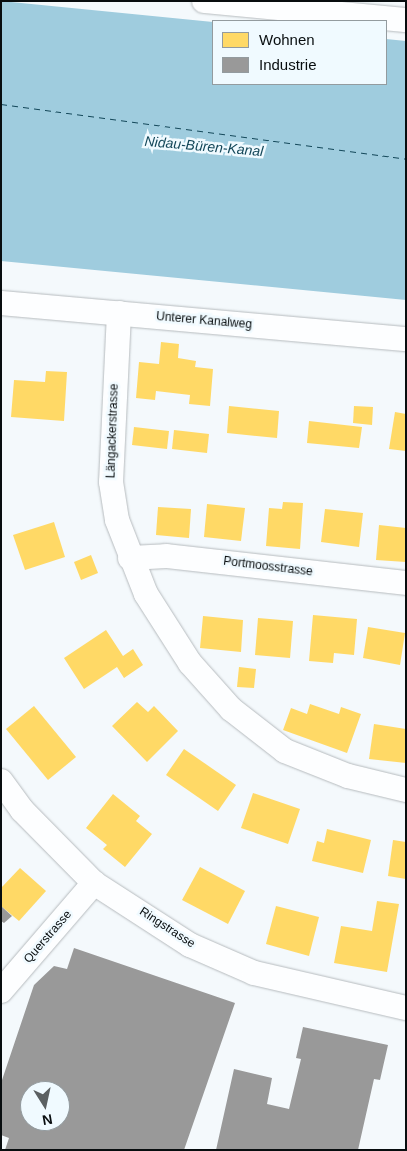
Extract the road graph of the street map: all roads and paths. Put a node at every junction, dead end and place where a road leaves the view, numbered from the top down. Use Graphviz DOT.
graph roads {
  1 [pos="204,1"];
  2 [pos="406,20"];
  3 [pos="1,303"];
  4 [pos="119,313"];
  5 [pos="406,339"];
  6 [pos="130,558"];
  7 [pos="406,583"];
  8 [pos="1,781"];
  9 [pos="406,790"];
  10 [pos="94,884"];
  11 [pos="1,991"];
  12 [pos="406,1008"];
  1 -- 2 [label="street"];
  3 -- 4 [label="street, Unterer Kanalweg"];
  4 -- 5 [label="street, Unterer Kanalweg"];
  4 -- 6 [label="street, Längackerstrasse"];
  6 -- 7 [label="street, Portmoosstrasse"];
  6 -- 9 [label="street, Längackerstrasse"];
  8 -- 10 [label="street, Ringstrasse"];
  10 -- 11 [label="street, Querstrasse"];
  10 -- 12 [label="street, Ringstrasse"];
}
